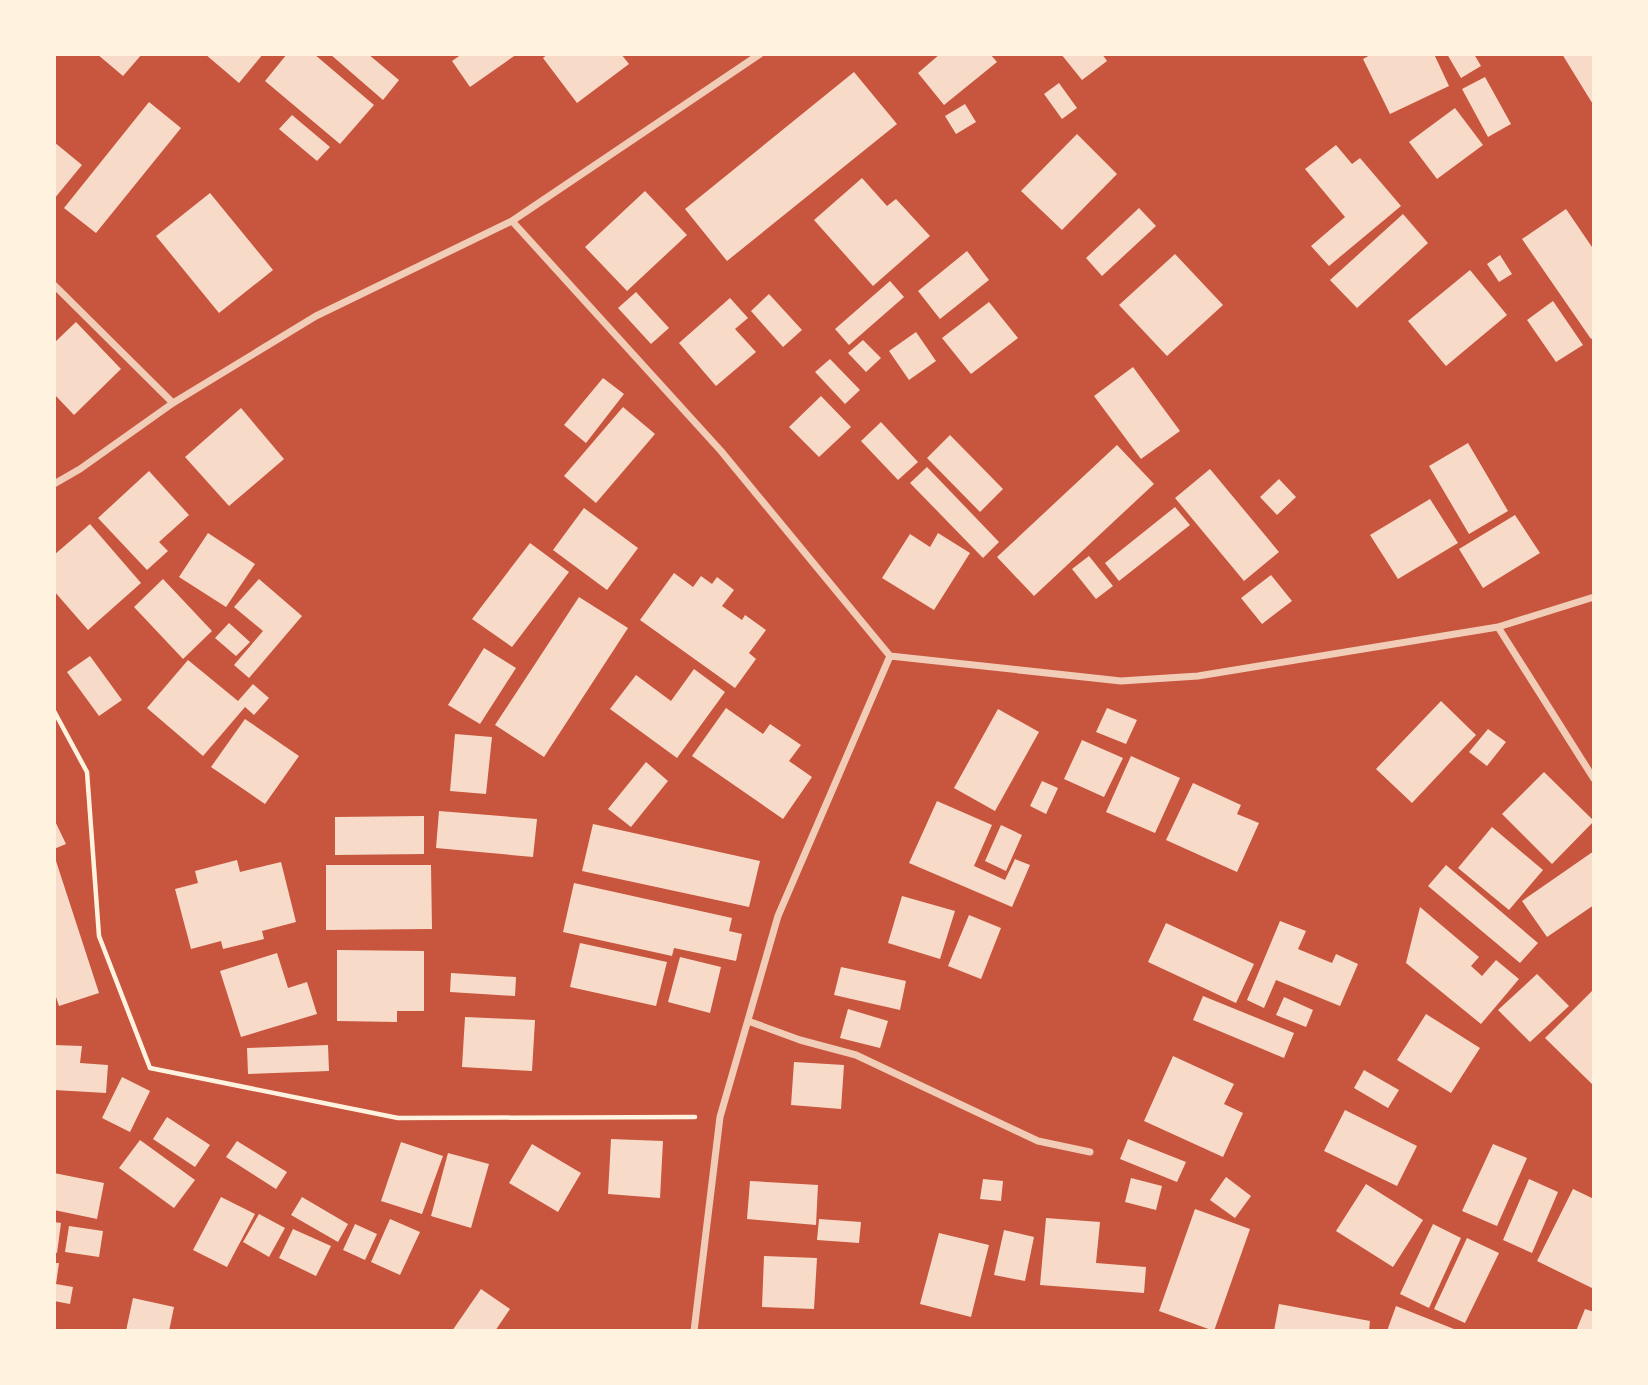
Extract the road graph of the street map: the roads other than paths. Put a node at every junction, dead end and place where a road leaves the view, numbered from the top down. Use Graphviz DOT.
graph roads {
  1 [pos="760,54"];
  2 [pos="512,221"];
  3 [pos="54,285"];
  4 [pos="173,403"];
  5 [pos="54,484"];
  6 [pos="1594,597"];
  7 [pos="1498,626"];
  8 [pos="890,656"];
  9 [pos="1594,779"];
  10 [pos="748,1021"];
  11 [pos="1090,1152"];
  12 [pos="694,1331"];
  1 -- 2 [label="street"];
  2 -- 4 [label="street"];
  2 -- 8 [label="street"];
  3 -- 4 [label="street"];
  4 -- 5 [label="street"];
  6 -- 7 [label="street"];
  7 -- 8 [label="street"];
  7 -- 9 [label="street"];
  8 -- 10 [label="street"];
  10 -- 11 [label="street"];
  10 -- 12 [label="street"];
}
